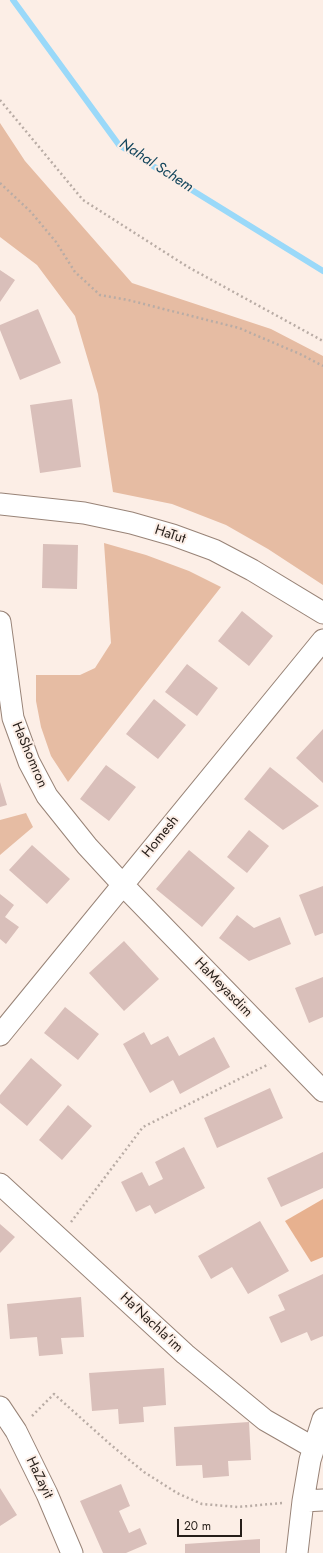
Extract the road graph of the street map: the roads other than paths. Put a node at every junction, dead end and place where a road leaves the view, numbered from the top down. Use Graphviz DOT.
graph roads {
  1 [pos="0,504"];
  2 [pos="323,613"];
  3 [pos="0,622"];
  4 [pos="323,640"];
  5 [pos="6,718"];
  6 [pos="123,885"];
  7 [pos="0,1035"];
  8 [pos="323,1091"];
  9 [pos="0,1184"];
  10 [pos="0,1407"];
  11 [pos="323,1419"];
  12 [pos="314,1448"];
  13 [pos="313,1500"];
  14 [pos="72,1553"];
  15 [pos="297,1553"];
  1 -- 2 [label="street, HaTut"];
  3 -- 5 [label="street, HaShomron"];
  4 -- 6 [label="street, Homesh"];
  5 -- 6 [label="street, HaShomron"];
  6 -- 7 [label="street, Homesh"];
  6 -- 8 [label="street, HaMeyasdim"];
  9 -- 12 [label="street, Ha'Nachla'im"];
  10 -- 14 [label="street, HaZayit"];
  11 -- 12 [label="street"];
  12 -- 13 [label="street"];
  13 -- 15 [label="street"];
}
